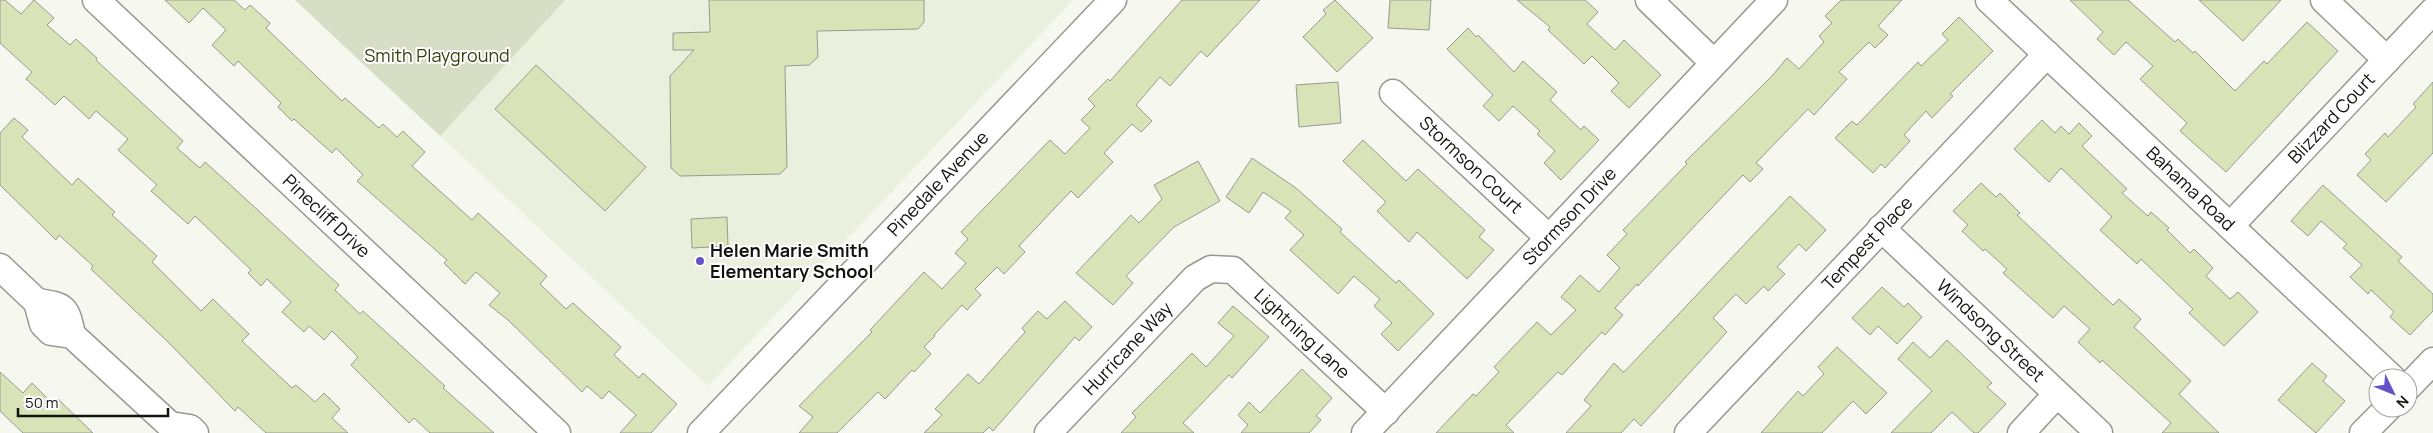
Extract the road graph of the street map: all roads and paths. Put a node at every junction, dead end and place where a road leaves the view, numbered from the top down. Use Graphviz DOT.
graph roads {
  1 [pos="96,0"];
  2 [pos="1113,0"];
  3 [pos="1649,0"];
  4 [pos="1774,0"];
  5 [pos="1989,0"];
  6 [pos="2324,0"];
  7 [pos="2433,11"];
  8 [pos="2047,54"];
  9 [pos="2387,60"];
  10 [pos="1714,63"];
  11 [pos="1393,93"];
  12 [pos="2230,226"];
  13 [pos="1881,228"];
  14 [pos="1549,238"];
  15 [pos="0,267"];
  16 [pos="1211,269"];
  17 [pos="2433,361"];
  18 [pos="2381,368"];
  19 [pos="2418,377"];
  20 [pos="2058,394"];
  21 [pos="1386,412"];
  22 [pos="2378,418"];
  23 [pos="171,429"];
  24 [pos="195,433"];
  25 [pos="557,433"];
  26 [pos="701,433"];
  27 [pos="1048,433"];
  28 [pos="1365,433"];
  29 [pos="1688,433"];
  30 [pos="2021,433"];
  31 [pos="2098,433"];
  32 [pos="2363,433"];
  1 -- 25 [label="street, Pinecliff Drive"];
  2 -- 26 [label="street, Pinedale Avenue"];
  3 -- 10 [label="street"];
  4 -- 10 [label="street, Stormson Drive"];
  5 -- 8 [label="street, Bahama Road"];
  6 -- 9 [label="street"];
  7 -- 9 [label="street, Blizzard Court"];
  8 -- 12 [label="street, Bahama Road"];
  8 -- 13 [label="street, Tempest Place"];
  9 -- 12 [label="street, Blizzard Court"];
  10 -- 14 [label="street, Stormson Drive"];
  11 -- 14 [label="street, Stormson Court"];
  12 -- 18 [label="street, Bahama Road"];
  13 -- 20 [label="street, Windsong Street"];
  13 -- 29 [label="street, Tempest Place"];
  14 -- 21 [label="street, Stormson Drive"];
  15 -- 23 [label="street"];
  16 -- 21 [label="street, Lightning Lane"];
  16 -- 27 [label="street, Hurricane Way"];
  17 -- 19 [label="street"];
  20 -- 30 [label="street"];
  20 -- 31 [label="street, Windsong Street"];
  21 -- 28 [label="street, Stormson Drive"];
  22 -- 32 [label="street"];
  23 -- 24 [label="street"];
}
